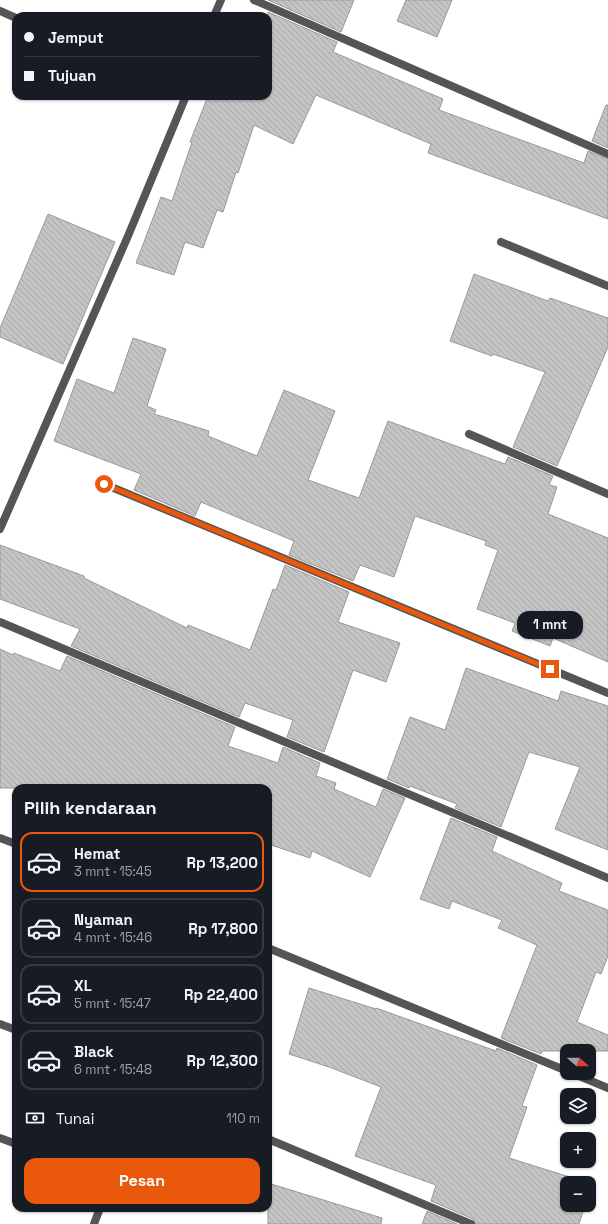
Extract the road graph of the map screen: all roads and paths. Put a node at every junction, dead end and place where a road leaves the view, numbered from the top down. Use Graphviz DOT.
graph roads {
  1 [pos="220,0"];
  2 [pos="254,0"];
  3 [pos="0,11"];
  4 [pos="216,12"];
  5 [pos="12,16"];
  6 [pos="184,100"];
  7 [pos="608,154"];
  8 [pos="501,242"];
  9 [pos="608,286"];
  10 [pos="469,434"];
  11 [pos="104,484"];
  12 [pos="608,494"];
  13 [pos="0,529"];
  14 [pos="0,622"];
  15 [pos="608,693"];
  16 [pos="0,838"];
  17 [pos="12,842"];
  18 [pos="608,878"];
  19 [pos="272,950"];
  20 [pos="0,1024"];
  21 [pos="12,1028"];
  22 [pos="560,1068"];
  23 [pos="589,1080"];
  24 [pos="608,1088"];
  25 [pos="0,1138"];
  26 [pos="272,1141"];
  27 [pos="12,1142"];
  28 [pos="98,1212"];
  29 [pos="94,1224"];
  30 [pos="471,1224"];
  1 -- 4 [label="street"];
  2 -- 7 [label="street"];
  3 -- 5 [label="street"];
  6 -- 13 [label="street"];
  8 -- 9 [label="street"];
  10 -- 12 [label="street"];
  11 -- 15 [label="street"];
  14 -- 18 [label="street"];
  16 -- 17 [label="street"];
  19 -- 22 [label="street"];
  20 -- 21 [label="street"];
  23 -- 24 [label="street"];
  25 -- 27 [label="street"];
  26 -- 30 [label="street"];
  28 -- 29 [label="street"];
}
